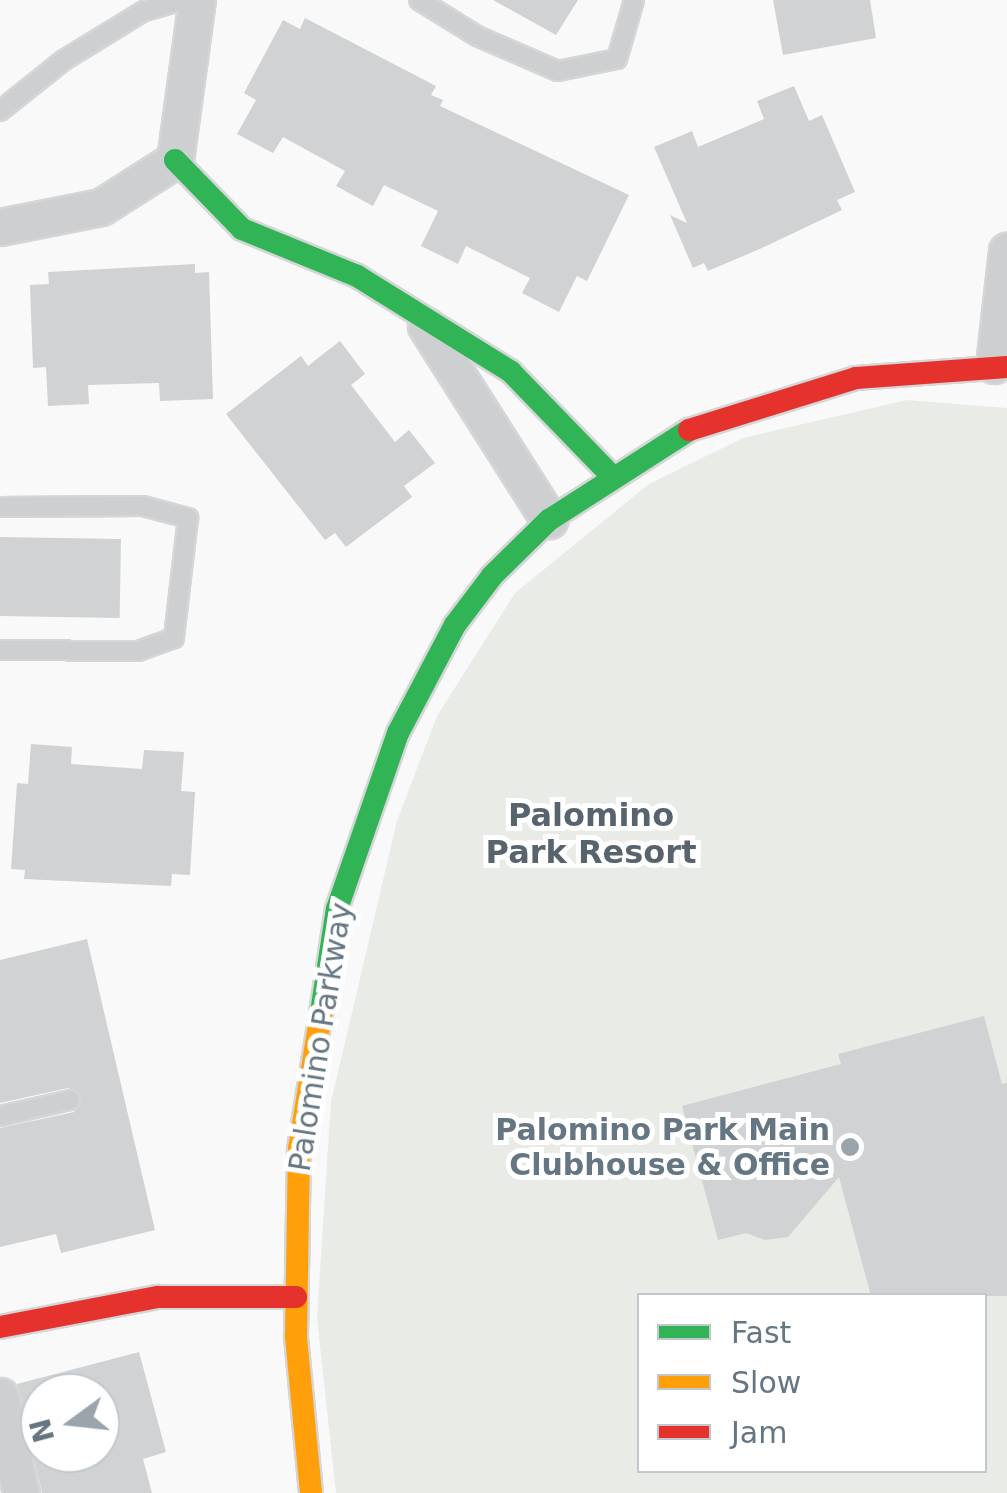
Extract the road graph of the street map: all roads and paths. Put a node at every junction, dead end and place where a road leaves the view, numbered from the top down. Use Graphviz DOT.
graph roads {
  1 [pos="183,0"];
  2 [pos="197,0"];
  3 [pos="418,0"];
  4 [pos="634,0"];
  5 [pos="0,110"];
  6 [pos="175,160"];
  7 [pos="0,227"];
  8 [pos="1007,251"];
  9 [pos="416,313"];
  10 [pos="1000,366"];
  11 [pos="609,473"];
  12 [pos="0,506"];
  13 [pos="550,520"];
  14 [pos="0,650"];
  15 [pos="70,1100"];
  16 [pos="0,1116"];
  17 [pos="296,1297"];
  18 [pos="0,1328"];
  19 [pos="0,1396"];
  20 [pos="20,1493"];
  21 [pos="311,1493"];
  1 -- 5 [label="lane"];
  2 -- 6 [label="street"];
  3 -- 4 [label="lane"];
  6 -- 7 [label="street"];
  6 -- 9 [label="street"];
  8 -- 10 [label="street, Palomino Parkway"];
  9 -- 11 [label="street"];
  9 -- 13 [label="street"];
  10 -- 11 [label="street, Palomino Parkway"];
  11 -- 13 [label="street, Palomino Parkway"];
  12 -- 14 [label="lane"];
  13 -- 17 [label="street, Palomino Parkway"];
  15 -- 16 [label="lane"];
  17 -- 18 [label="street"];
  17 -- 21 [label="street, Palomino Parkway"];
  19 -- 20 [label="street"];
}
